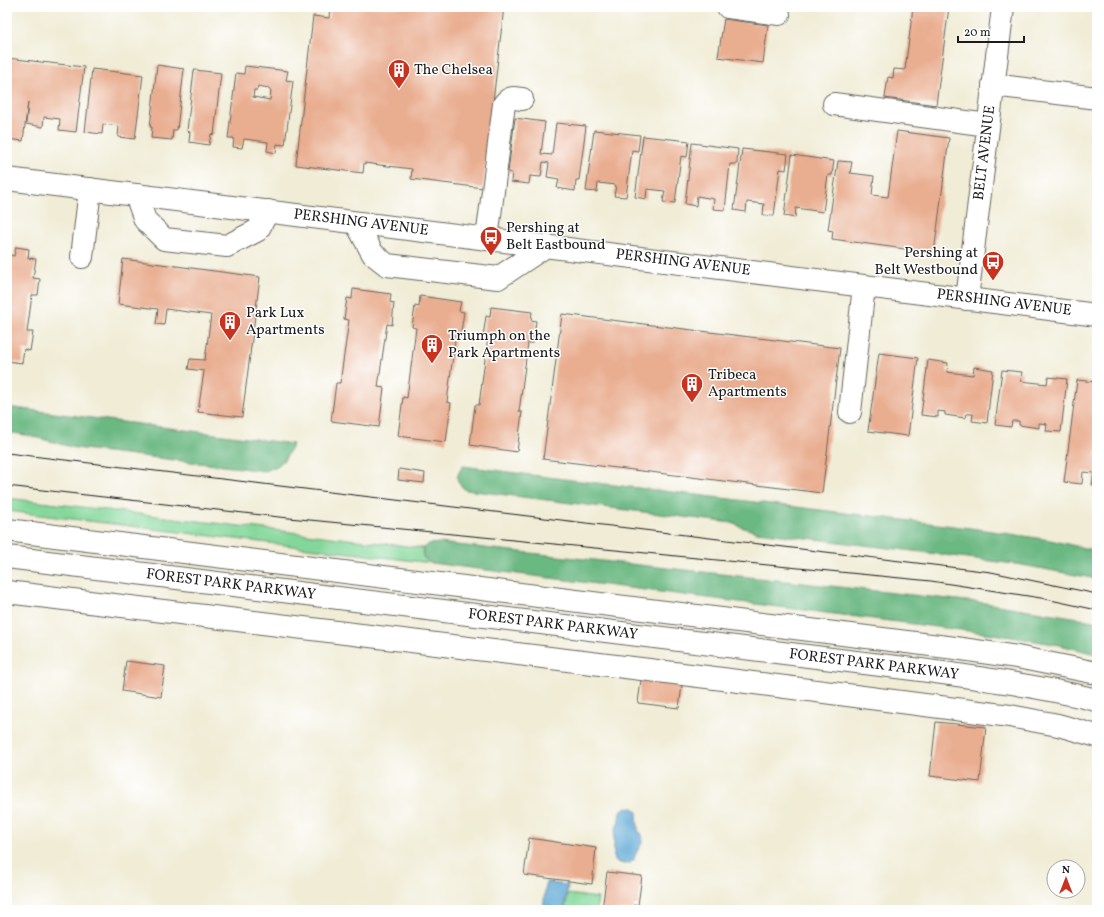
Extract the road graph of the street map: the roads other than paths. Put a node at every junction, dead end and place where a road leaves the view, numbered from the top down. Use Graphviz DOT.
graph roads {
  1 [pos="728,7"];
  2 [pos="1003,7"];
  3 [pos="779,14"];
  4 [pos="993,85"];
  5 [pos="1097,98"];
  6 [pos="522,99"];
  7 [pos="834,104"];
  8 [pos="988,125"];
  9 [pos="7,179"];
  10 [pos="90,189"];
  11 [pos="136,195"];
  12 [pos="268,211"];
  13 [pos="356,223"];
  14 [pos="487,239"];
  15 [pos="546,246"];
  16 [pos="82,257"];
  17 [pos="864,286"];
  18 [pos="967,299"];
  19 [pos="1097,315"];
  20 [pos="850,412"];
  21 [pos="7,530"];
  22 [pos="7,557"];
  23 [pos="7,592"];
  24 [pos="1097,673"];
  25 [pos="1097,700"];
  26 [pos="1097,736"];
  1 -- 3 [label="main road"];
  2 -- 4 [label="main road, BELT AVENUE"];
  4 -- 5 [label="main road"];
  4 -- 8 [label="main road, BELT AVENUE"];
  6 -- 14 [label="main road"];
  7 -- 8 [label="main road"];
  8 -- 18 [label="main road, BELT AVENUE"];
  9 -- 10 [label="main road, PERSHING AVENUE"];
  10 -- 11 [label="main road, PERSHING AVENUE"];
  10 -- 16 [label="main road"];
  11 -- 12 [label="main road, PERSHING AVENUE"];
  11 -- 12 [label="main road"];
  12 -- 13 [label="main road, PERSHING AVENUE"];
  13 -- 14 [label="main road, PERSHING AVENUE"];
  13 -- 15 [label="main road"];
  14 -- 15 [label="main road, PERSHING AVENUE"];
  15 -- 17 [label="main road, PERSHING AVENUE"];
  17 -- 18 [label="main road, PERSHING AVENUE"];
  17 -- 20 [label="main road"];
  18 -- 19 [label="main road, PERSHING AVENUE"];
  21 -- 24 [label="main road, FOREST PARK PARKWAY"];
  22 -- 25 [label="main road, FOREST PARK PARKWAY"];
  23 -- 26 [label="main road"];
}
